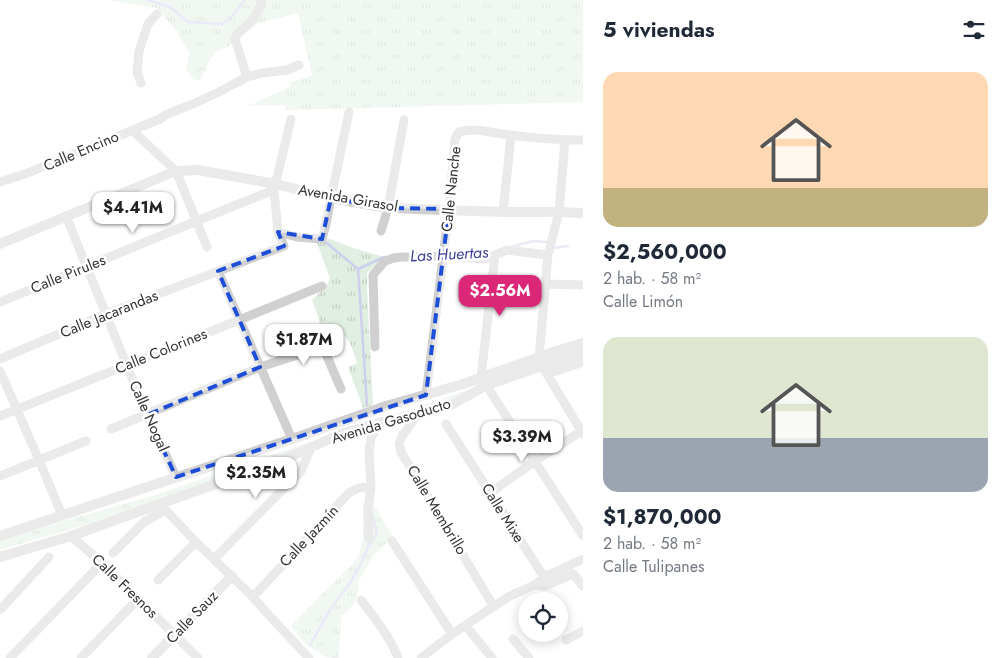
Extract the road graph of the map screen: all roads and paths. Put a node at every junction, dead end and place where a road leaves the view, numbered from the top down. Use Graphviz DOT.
graph roads {
  1 [pos="260,0"];
  2 [pos="157,14"];
  3 [pos="300,66"];
  4 [pos="247,77"];
  5 [pos="141,83"];
  6 [pos="349,112"];
  7 [pos="291,119"];
  8 [pos="404,120"];
  9 [pos="132,130"];
  10 [pos="511,136"];
  11 [pos="565,140"];
  12 [pos="583,140"];
  13 [pos="176,171"];
  14 [pos="0,182"];
  15 [pos="275,187"];
  16 [pos="331,198"];
  17 [pos="388,208"];
  18 [pos="449,210"];
  19 [pos="503,212"];
  20 [pos="558,212"];
  21 [pos="583,214"];
  22 [pos="66,216"];
  23 [pos="196,220"];
  24 [pos="381,231"];
  25 [pos="278,232"];
  26 [pos="0,244"];
  27 [pos="207,247"];
  28 [pos="444,253"];
  29 [pos="548,253"];
  30 [pos="495,255"];
  31 [pos="87,267"];
  32 [pos="218,271"];
  33 [pos="545,284"];
  34 [pos="322,286"];
  35 [pos="583,286"];
  36 [pos="0,302"];
  37 [pos="106,314"];
  38 [pos="239,320"];
  39 [pos="338,340"];
  40 [pos="583,343"];
  41 [pos="323,347"];
  42 [pos="374,347"];
  43 [pos="583,352"];
  44 [pos="0,359"];
  45 [pos="583,362"];
  46 [pos="127,365"];
  47 [pos="542,366"];
  48 [pos="260,367"];
  49 [pos="0,371"];
  50 [pos="484,381"];
  51 [pos="341,389"];
  52 [pos="426,395"];
  53 [pos="17,409"];
  54 [pos="418,414"];
  55 [pos="0,416"];
  56 [pos="148,417"];
  57 [pos="379,423"];
  58 [pos="446,424"];
  59 [pos="112,431"];
  60 [pos="582,432"];
  61 [pos="292,439"];
  62 [pos="86,441"];
  63 [pos="311,448"];
  64 [pos="39,460"];
  65 [pos="535,460"];
  66 [pos="0,476"];
  67 [pos="176,477"];
  68 [pos="371,487"];
  69 [pos="490,493"];
  70 [pos="163,507"];
  71 [pos="62,515"];
  72 [pos="0,536"];
  73 [pos="71,536"];
  74 [pos="583,536"];
  75 [pos="369,539"];
  76 [pos="392,541"];
  77 [pos="196,542"];
  78 [pos="113,553"];
  79 [pos="0,557"];
  80 [pos="49,558"];
  81 [pos="214,559"];
  82 [pos="583,559"];
  83 [pos="102,563"];
  84 [pos="232,576"];
  85 [pos="544,578"];
  86 [pos="158,580"];
  87 [pos="534,585"];
  88 [pos="583,586"];
  89 [pos="253,596"];
  90 [pos="138,599"];
  91 [pos="361,600"];
  92 [pos="494,607"];
  93 [pos="0,610"];
  94 [pos="466,626"];
  95 [pos="583,631"];
  96 [pos="175,634"];
  97 [pos="452,634"];
  98 [pos="513,639"];
  99 [pos="568,639"];
  100 [pos="10,658"];
  101 [pos="81,658"];
  102 [pos="152,658"];
  103 [pos="198,658"];
  104 [pos="309,658"];
  105 [pos="398,658"];
  106 [pos="421,658"];
  107 [pos="492,658"];
  108 [pos="529,658"];
  1 -- 4 [label="street"];
  2 -- 5 [label="street"];
  3 -- 4 [label="street, Calle Encino"];
  4 -- 9 [label="street, Calle Encino"];
  6 -- 16 [label="street"];
  7 -- 15 [label="street"];
  8 -- 17 [label="street"];
  9 -- 13 [label="street"];
  9 -- 14 [label="street, Calle Encino"];
  10 -- 11 [label="street"];
  10 -- 18 [label="street, Calle Nanche"];
  10 -- 19 [label="street"];
  11 -- 12 [label="street"];
  11 -- 20 [label="street"];
  13 -- 15 [label="street, Avenida Girasol"];
  13 -- 22 [label="street"];
  13 -- 23 [label="street"];
  15 -- 16 [label="street, Avenida Girasol"];
  15 -- 23 [label="street, Calle Pirules"];
  15 -- 25 [label="street"];
  16 -- 17 [label="street, Avenida Girasol"];
  16 -- 25 [label="street"];
  17 -- 18 [label="street, Avenida Girasol"];
  17 -- 24 [label="street"];
  18 -- 19 [label="street, Avenida Girasol"];
  18 -- 28 [label="street, Calle Nanche"];
  19 -- 20 [label="street, Avenida Girasol"];
  20 -- 21 [label="street, Avenida Girasol"];
  20 -- 29 [label="street"];
  22 -- 26 [label="street"];
  22 -- 31 [label="street, Calle Nogal"];
  23 -- 27 [label="street"];
  23 -- 31 [label="street, Calle Pirules"];
  25 -- 32 [label="street, Calle Jacarandas"];
  28 -- 30 [label="street"];
  28 -- 42 [label="street"];
  28 -- 52 [label="street, Calle Nanche"];
  29 -- 30 [label="street"];
  29 -- 33 [label="street"];
  30 -- 50 [label="street"];
  31 -- 36 [label="street, Calle Pirules"];
  31 -- 37 [label="street, Calle Nogal"];
  32 -- 37 [label="street, Calle Jacarandas"];
  32 -- 38 [label="street"];
  33 -- 35 [label="street"];
  33 -- 47 [label="street"];
  34 -- 38 [label="street, Calle Colorines"];
  37 -- 44 [label="street, Calle Jacarandas"];
  37 -- 46 [label="street, Calle Nogal"];
  38 -- 46 [label="street, Calle Colorines"];
  38 -- 48 [label="street"];
  39 -- 41 [label="street"];
  40 -- 47 [label="street, Avenida Gasoducto"];
  41 -- 48 [label="street"];
  41 -- 51 [label="street"];
  43 -- 47 [label="street, Avenida Gasoducto"];
  45 -- 47 [label="street"];
  46 -- 53 [label="street, Calle Colorines"];
  46 -- 56 [label="street, Calle Nogal"];
  47 -- 50 [label="street, Avenida Gasoducto"];
  47 -- 60 [label="street"];
  48 -- 56 [label="street"];
  48 -- 61 [label="street"];
  49 -- 53 [label="street"];
  50 -- 52 [label="street, Avenida Gasoducto"];
  50 -- 54 [label="street, Avenida Gasoducto"];
  50 -- 65 [label="street"];
  52 -- 61 [label="street, Avenida Gasoducto"];
  53 -- 55 [label="street, Calle Colorines"];
  53 -- 64 [label="street"];
  54 -- 57 [label="street, Avenida Gasoducto"];
  54 -- 92 [label="street, Calle Membrillo"];
  56 -- 59 [label="street"];
  56 -- 67 [label="street, Calle Nogal"];
  57 -- 63 [label="street, Avenida Gasoducto"];
  57 -- 68 [label="street"];
  58 -- 69 [label="street, Calle Mixe"];
  60 -- 65 [label="street"];
  61 -- 67 [label="street, Avenida Gasoducto"];
  62 -- 64 [label="street"];
  63 -- 70 [label="street, Avenida Gasoducto"];
  63 -- 81 [label="street"];
  64 -- 66 [label="street"];
  64 -- 71 [label="street"];
  65 -- 69 [label="street"];
  65 -- 74 [label="street"];
  67 -- 71 [label="street, Avenida Gasoducto"];
  68 -- 75 [label="street"];
  68 -- 89 [label="street, Calle Jazmín"];
  69 -- 85 [label="street, Calle Mixe"];
  70 -- 73 [label="street, Avenida Gasoducto"];
  70 -- 77 [label="street"];
  70 -- 78 [label="street"];
  71 -- 72 [label="street, Avenida Gasoducto"];
  73 -- 79 [label="street, Avenida Gasoducto"];
  73 -- 83 [label="street, Calle Fresnos"];
  76 -- 97 [label="street"];
  77 -- 81 [label="street"];
  77 -- 86 [label="street"];
  80 -- 93 [label="street"];
  81 -- 84 [label="street"];
  82 -- 85 [label="street"];
  83 -- 90 [label="street, Calle Fresnos"];
  83 -- 100 [label="street"];
  84 -- 89 [label="street"];
  84 -- 96 [label="street, Calle Sauz"];
  85 -- 87 [label="street"];
  87 -- 88 [label="street"];
  87 -- 92 [label="street"];
  89 -- 104 [label="street"];
  90 -- 96 [label="street, Calle Fresnos"];
  90 -- 101 [label="street"];
  91 -- 105 [label="street"];
  92 -- 94 [label="street"];
  94 -- 97 [label="street"];
  94 -- 107 [label="street"];
  95 -- 99 [label="street"];
  96 -- 102 [label="street, Calle Sauz"];
  96 -- 103 [label="street, Calle Fresnos"];
  97 -- 106 [label="street"];
  98 -- 108 [label="street"];
}
